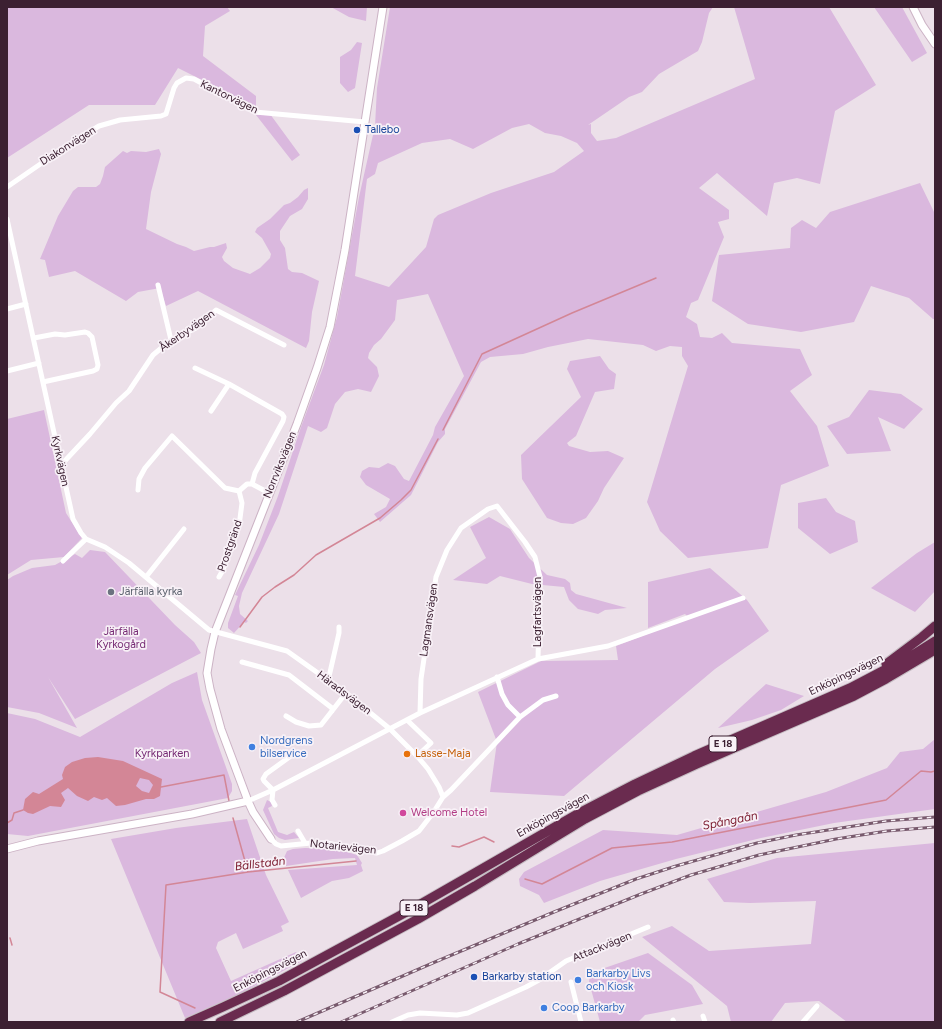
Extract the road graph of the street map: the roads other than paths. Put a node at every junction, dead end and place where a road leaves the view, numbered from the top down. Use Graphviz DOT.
graph roads {
  1 [pos="378,7"];
  2 [pos="383,7"];
  3 [pos="914,7"];
  4 [pos="935,44"];
  5 [pos="374,62"];
  6 [pos="182,80"];
  7 [pos="365,122"];
  8 [pos="7,186"];
  9 [pos="7,222"];
  10 [pos="158,285"];
  11 [pos="26,304"];
  12 [pos="7,309"];
  13 [pos="34,338"];
  14 [pos="171,340"];
  15 [pos="284,345"];
  16 [pos="39,363"];
  17 [pos="195,368"];
  18 [pos="7,371"];
  19 [pos="43,382"];
  20 [pos="229,384"];
  21 [pos="211,411"];
  22 [pos="61,465"];
  23 [pos="252,484"];
  24 [pos="138,490"];
  25 [pos="239,491"];
  26 [pos="269,493"];
  27 [pos="497,506"];
  28 [pos="184,529"];
  29 [pos="86,538"];
  30 [pos="62,561"];
  31 [pos="146,577"];
  32 [pos="219,577"];
  33 [pos="742,598"];
  34 [pos="935,626"];
  35 [pos="339,627"];
  36 [pos="215,632"];
  37 [pos="935,640"];
  38 [pos="935,650"];
  39 [pos="935,658"];
  40 [pos="538,659"];
  41 [pos="242,662"];
  42 [pos="497,677"];
  43 [pos="886,679"];
  44 [pos="328,681"];
  45 [pos="850,688"];
  46 [pos="346,693"];
  47 [pos="556,696"];
  48 [pos="332,711"];
  49 [pos="420,713"];
  50 [pos="286,716"];
  51 [pos="520,717"];
  52 [pos="407,720"];
  53 [pos="390,730"];
  54 [pos="295,753"];
  55 [pos="417,756"];
  56 [pos="273,790"];
  57 [pos="443,797"];
  58 [pos="248,801"];
  59 [pos="275,805"];
  60 [pos="298,831"];
  61 [pos="271,839"];
  62 [pos="305,843"];
  63 [pos="7,849"];
  64 [pos="648,927"];
  65 [pos="571,982"];
  66 [pos="817,1006"];
  67 [pos="703,1016"];
  68 [pos="189,1022"];
  69 [pos="220,1022"];
  70 [pos="392,1022"];
  71 [pos="581,1022"];
  72 [pos="705,1022"];
  73 [pos="804,1022"];
  1 -- 5 [label="street, Norrviksvägen"];
  2 -- 5 [label="street, Norrviksvägen"];
  3 -- 4 [label="street"];
  5 -- 7 [label="street, Norrviksvägen"];
  6 -- 7 [label="street, Kantorvägen"];
  6 -- 8 [label="street, Diakonvägen"];
  7 -- 26 [label="street, Norrviksvägen"];
  9 -- 11 [label="street, Kyrkvägen"];
  10 -- 14 [label="street"];
  11 -- 12 [label="street"];
  11 -- 13 [label="street, Kyrkvägen"];
  13 -- 16 [label="street, Kyrkvägen"];
  13 -- 19 [label="street"];
  14 -- 15 [label="street, Åkerbyvägen"];
  14 -- 22 [label="street, Åkerbyvägen"];
  16 -- 18 [label="street"];
  16 -- 19 [label="street, Kyrkvägen"];
  17 -- 20 [label="street"];
  19 -- 22 [label="street, Kyrkvägen"];
  20 -- 21 [label="street"];
  20 -- 23 [label="street"];
  22 -- 29 [label="street, Kyrkvägen"];
  23 -- 25 [label="street"];
  23 -- 26 [label="street"];
  24 -- 25 [label="street"];
  25 -- 32 [label="street, Prostgränd"];
  26 -- 36 [label="street, Norrviksvägen"];
  27 -- 40 [label="street, Lagfartsvägen"];
  27 -- 49 [label="street, Lagmansvägen"];
  28 -- 31 [label="street"];
  29 -- 30 [label="street"];
  29 -- 31 [label="street, Kyrkvägen"];
  31 -- 36 [label="street, Kyrkvägen"];
  33 -- 40 [label="street"];
  34 -- 45 [label="highway"];
  35 -- 44 [label="street"];
  36 -- 44 [label="street, Häradsvägen"];
  36 -- 58 [label="street, Norrviksvägen"];
  37 -- 45 [label="highway, Enköpingsvägen / E 18"];
  38 -- 43 [label="highway, Enköpingsvägen / E 18"];
  39 -- 43 [label="highway"];
  40 -- 42 [label="street"];
  41 -- 48 [label="street"];
  42 -- 49 [label="street"];
  42 -- 51 [label="street"];
  43 -- 69 [label="highway, Enköpingsvägen / E 18"];
  44 -- 46 [label="street, Häradsvägen"];
  45 -- 68 [label="highway, Enköpingsvägen / E 18"];
  46 -- 48 [label="street"];
  46 -- 53 [label="street, Häradsvägen"];
  47 -- 51 [label="street, Notarievägen"];
  48 -- 50 [label="street"];
  49 -- 52 [label="street"];
  51 -- 57 [label="street, Notarievägen"];
  52 -- 53 [label="street"];
  52 -- 55 [label="street"];
  53 -- 55 [label="street, Häradsvägen"];
  53 -- 56 [label="street"];
  54 -- 56 [label="street"];
  55 -- 57 [label="street, Häradsvägen"];
  56 -- 58 [label="street"];
  56 -- 59 [label="street"];
  57 -- 62 [label="street, Notarievägen"];
  58 -- 61 [label="street, Norrviksvägen"];
  58 -- 63 [label="street"];
  60 -- 62 [label="street"];
  61 -- 62 [label="street, Notarievägen"];
  64 -- 70 [label="street, Attackvägen"];
  65 -- 71 [label="street"];
  66 -- 73 [label="street"];
  67 -- 72 [label="street"];
}
